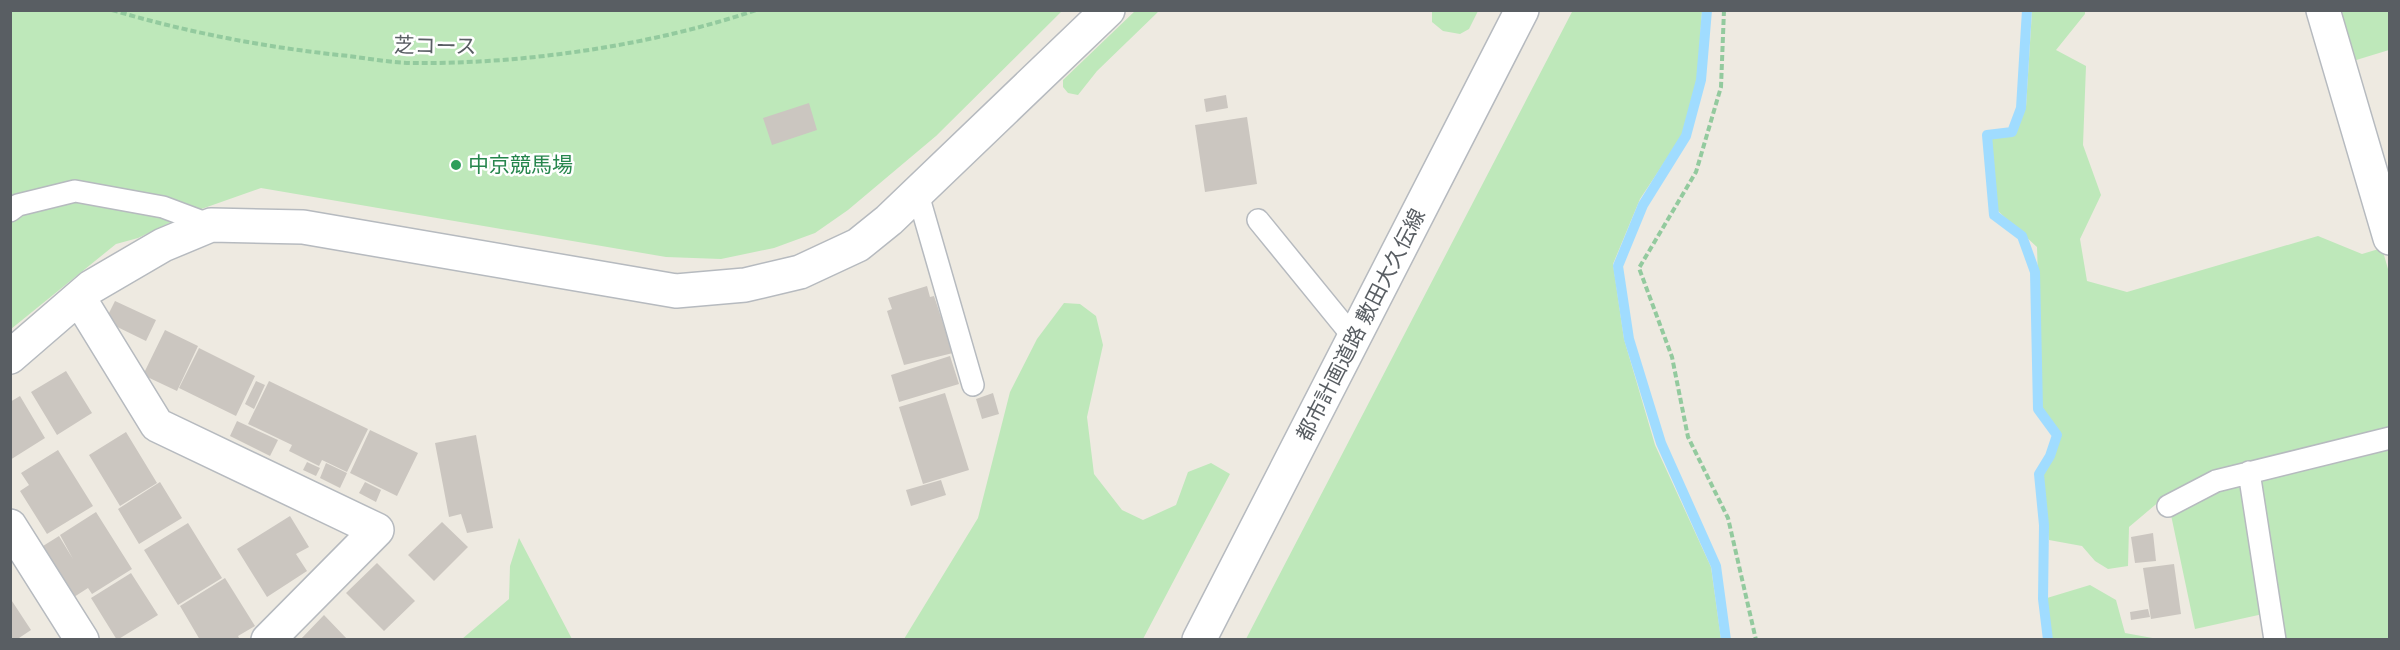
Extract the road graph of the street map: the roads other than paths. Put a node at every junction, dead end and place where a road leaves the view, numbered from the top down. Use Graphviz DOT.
graph roads {
  1 [pos="1108,10"];
  2 [pos="1522,10"];
  3 [pos="2324,10"];
  4 [pos="917,191"];
  5 [pos="10,211"];
  6 [pos="1258,220"];
  7 [pos="212,225"];
  8 [pos="2389,232"];
  9 [pos="79,298"];
  10 [pos="1354,339"];
  11 [pos="10,357"];
  12 [pos="973,385"];
  13 [pos="2390,438"];
  14 [pos="2249,472"];
  15 [pos="2168,506"];
  16 [pos="10,526"];
  17 [pos="82,639"];
  18 [pos="268,639"];
  19 [pos="1198,639"];
  20 [pos="2275,639"];
  1 -- 4 [label="street"];
  2 -- 10 [label="street, 都市計画道路 敷田大久伝線"];
  3 -- 8 [label="street"];
  4 -- 7 [label="street"];
  4 -- 12 [label="lane"];
  5 -- 7 [label="lane"];
  6 -- 10 [label="lane"];
  7 -- 9 [label="street"];
  9 -- 11 [label="street"];
  9 -- 18 [label="street"];
  10 -- 19 [label="street, 都市計画道路 敷田大久伝線"];
  13 -- 14 [label="lane"];
  14 -- 15 [label="lane"];
  14 -- 20 [label="lane"];
  16 -- 17 [label="street"];
}
